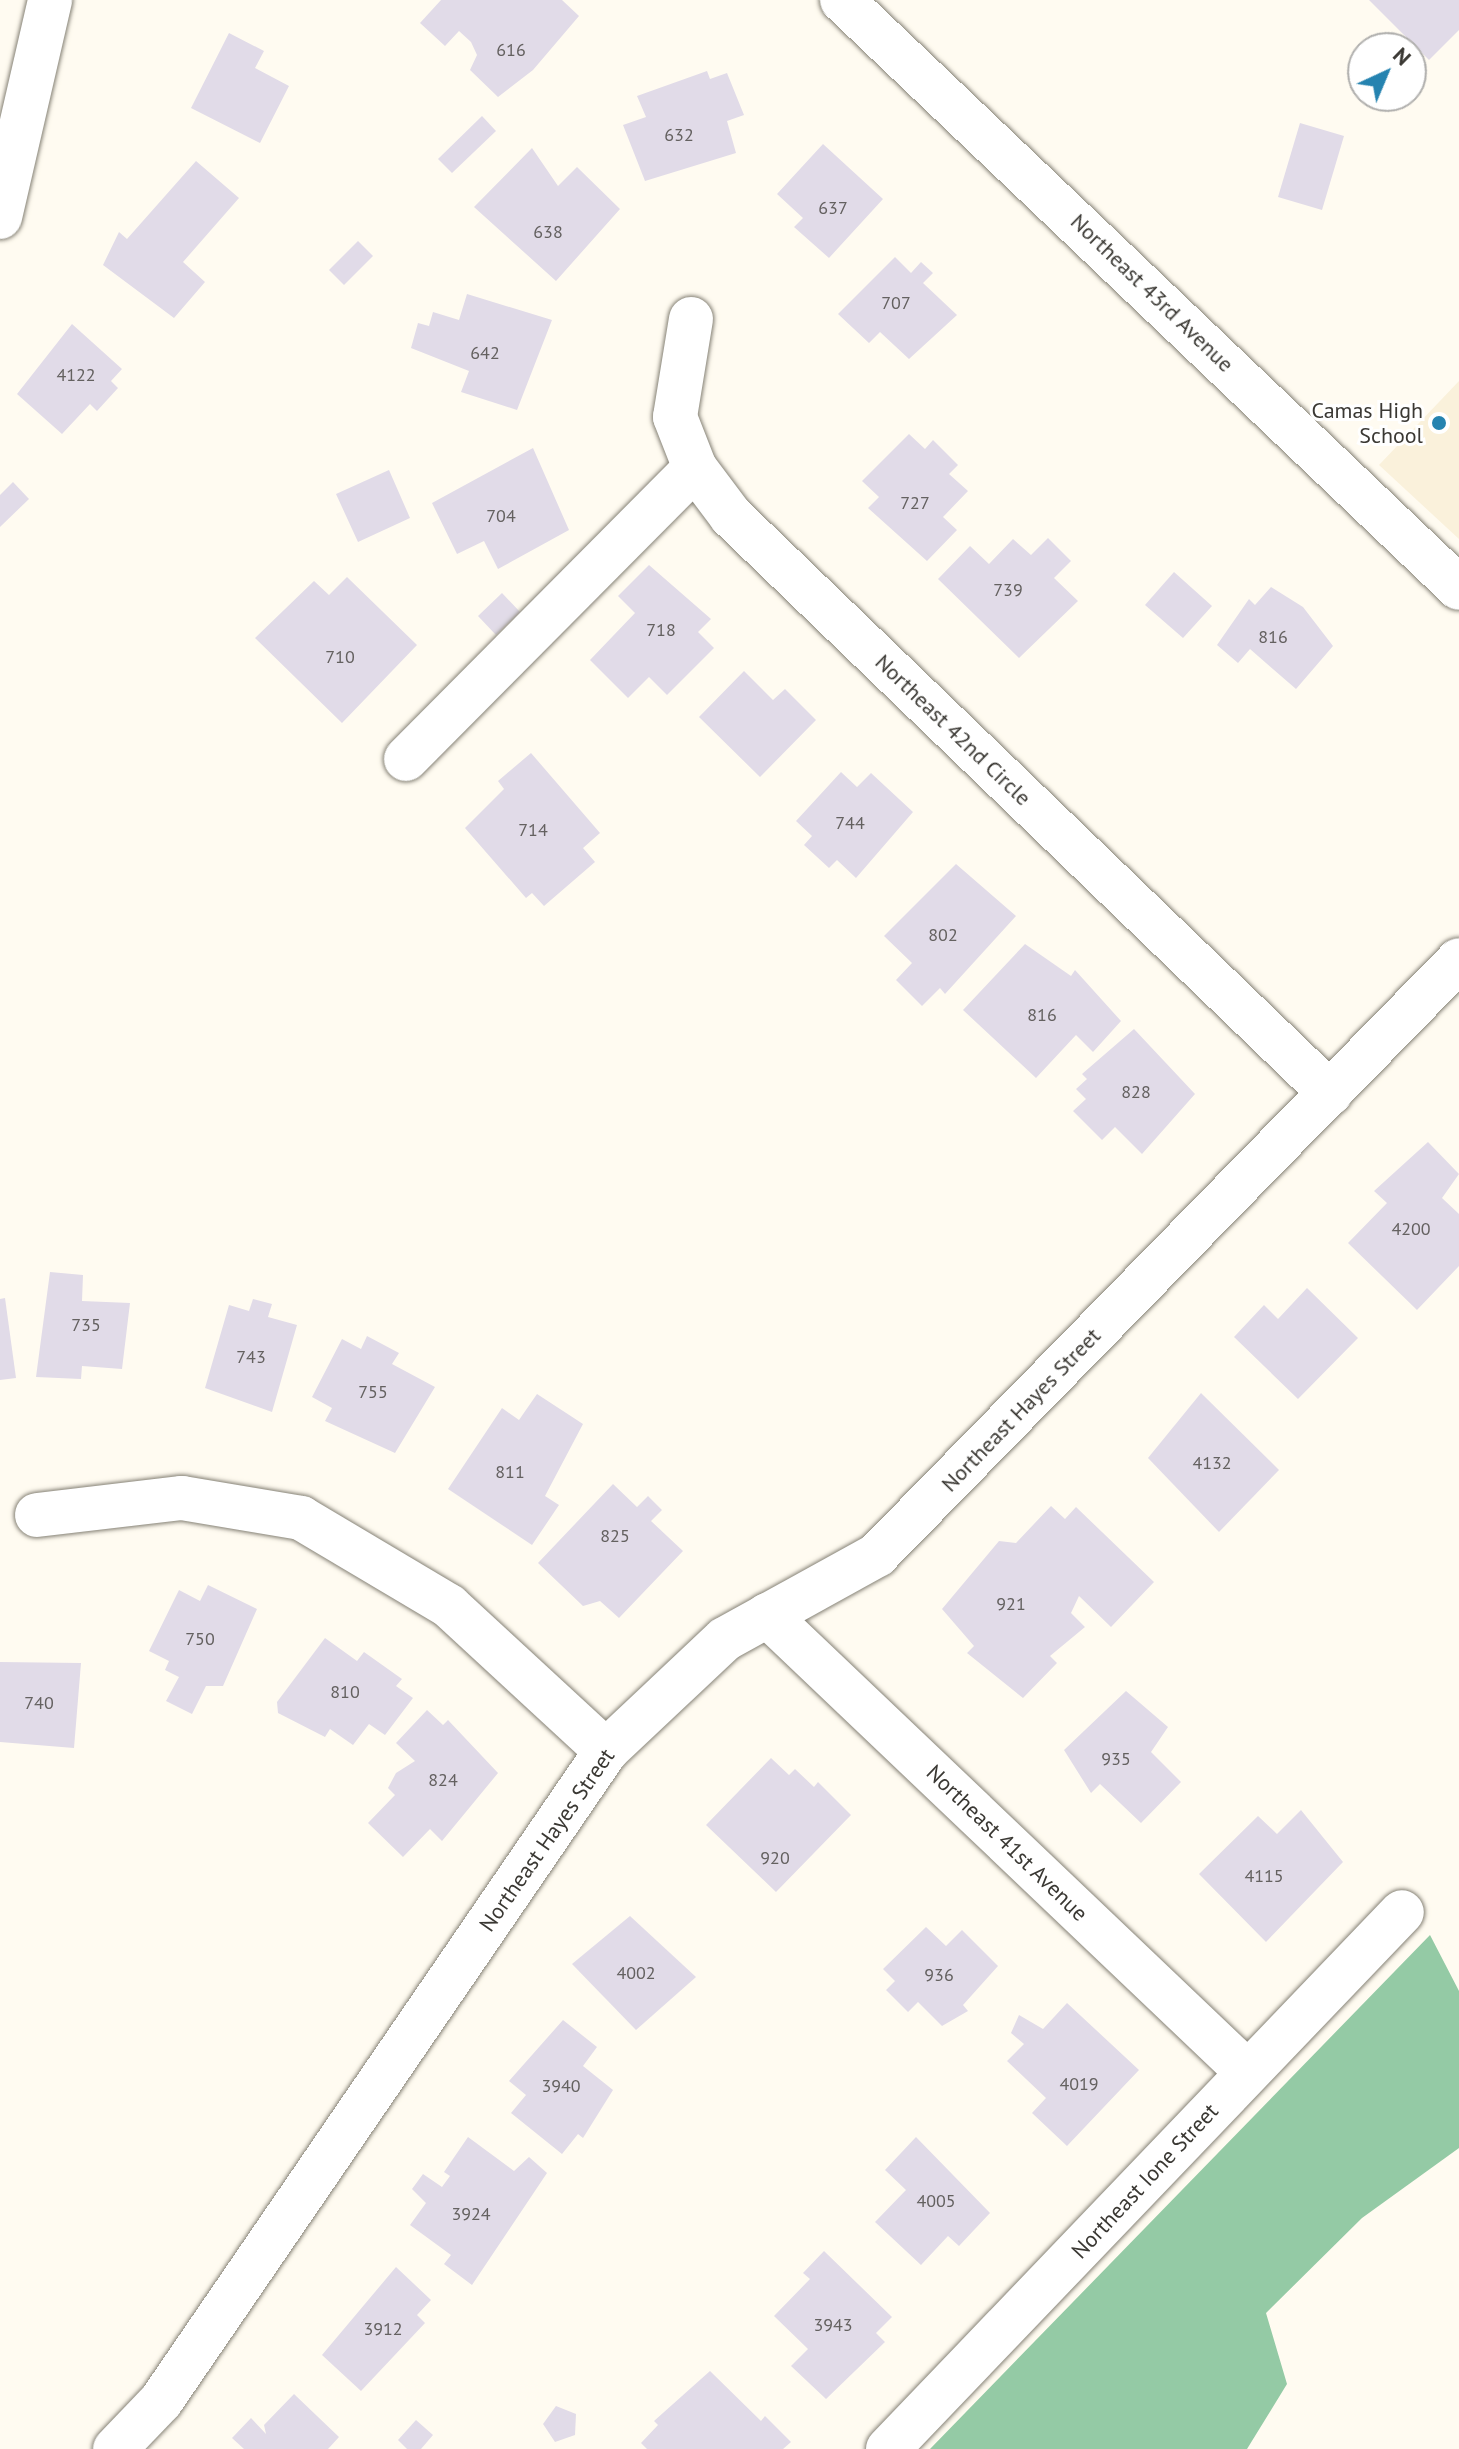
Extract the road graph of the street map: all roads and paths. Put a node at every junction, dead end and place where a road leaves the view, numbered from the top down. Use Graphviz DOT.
graph roads {
  1 [pos="50,0"];
  2 [pos="842,0"];
  3 [pos="0,217"];
  4 [pos="691,319"];
  5 [pos="695,468"];
  6 [pos="1459,588"];
  7 [pos="406,759"];
  8 [pos="1459,960"];
  9 [pos="1330,1093"];
  10 [pos="37,1515"];
  11 [pos="767,1615"];
  12 [pos="606,1751"];
  13 [pos="1402,1912"];
  14 [pos="1247,2072"];
  15 [pos="115,2449"];
  16 [pos="888,2449"];
  1 -- 3 [label="street"];
  2 -- 6 [label="street, Northeast 43rd Avenue"];
  4 -- 5 [label="street, Northeast 42nd Circle"];
  5 -- 7 [label="street"];
  5 -- 9 [label="street, Northeast 42nd Circle"];
  8 -- 9 [label="street, Northeast Hayes Street"];
  9 -- 11 [label="street, Northeast Hayes Street"];
  10 -- 12 [label="street"];
  11 -- 12 [label="street, Northeast Hayes Street"];
  11 -- 14 [label="street, Northeast 41st Avenue"];
  12 -- 15 [label="street, Northeast Hayes Street"];
  13 -- 14 [label="street, Northeast Ione Street"];
  14 -- 16 [label="street, Northeast Ione Street"];
}
